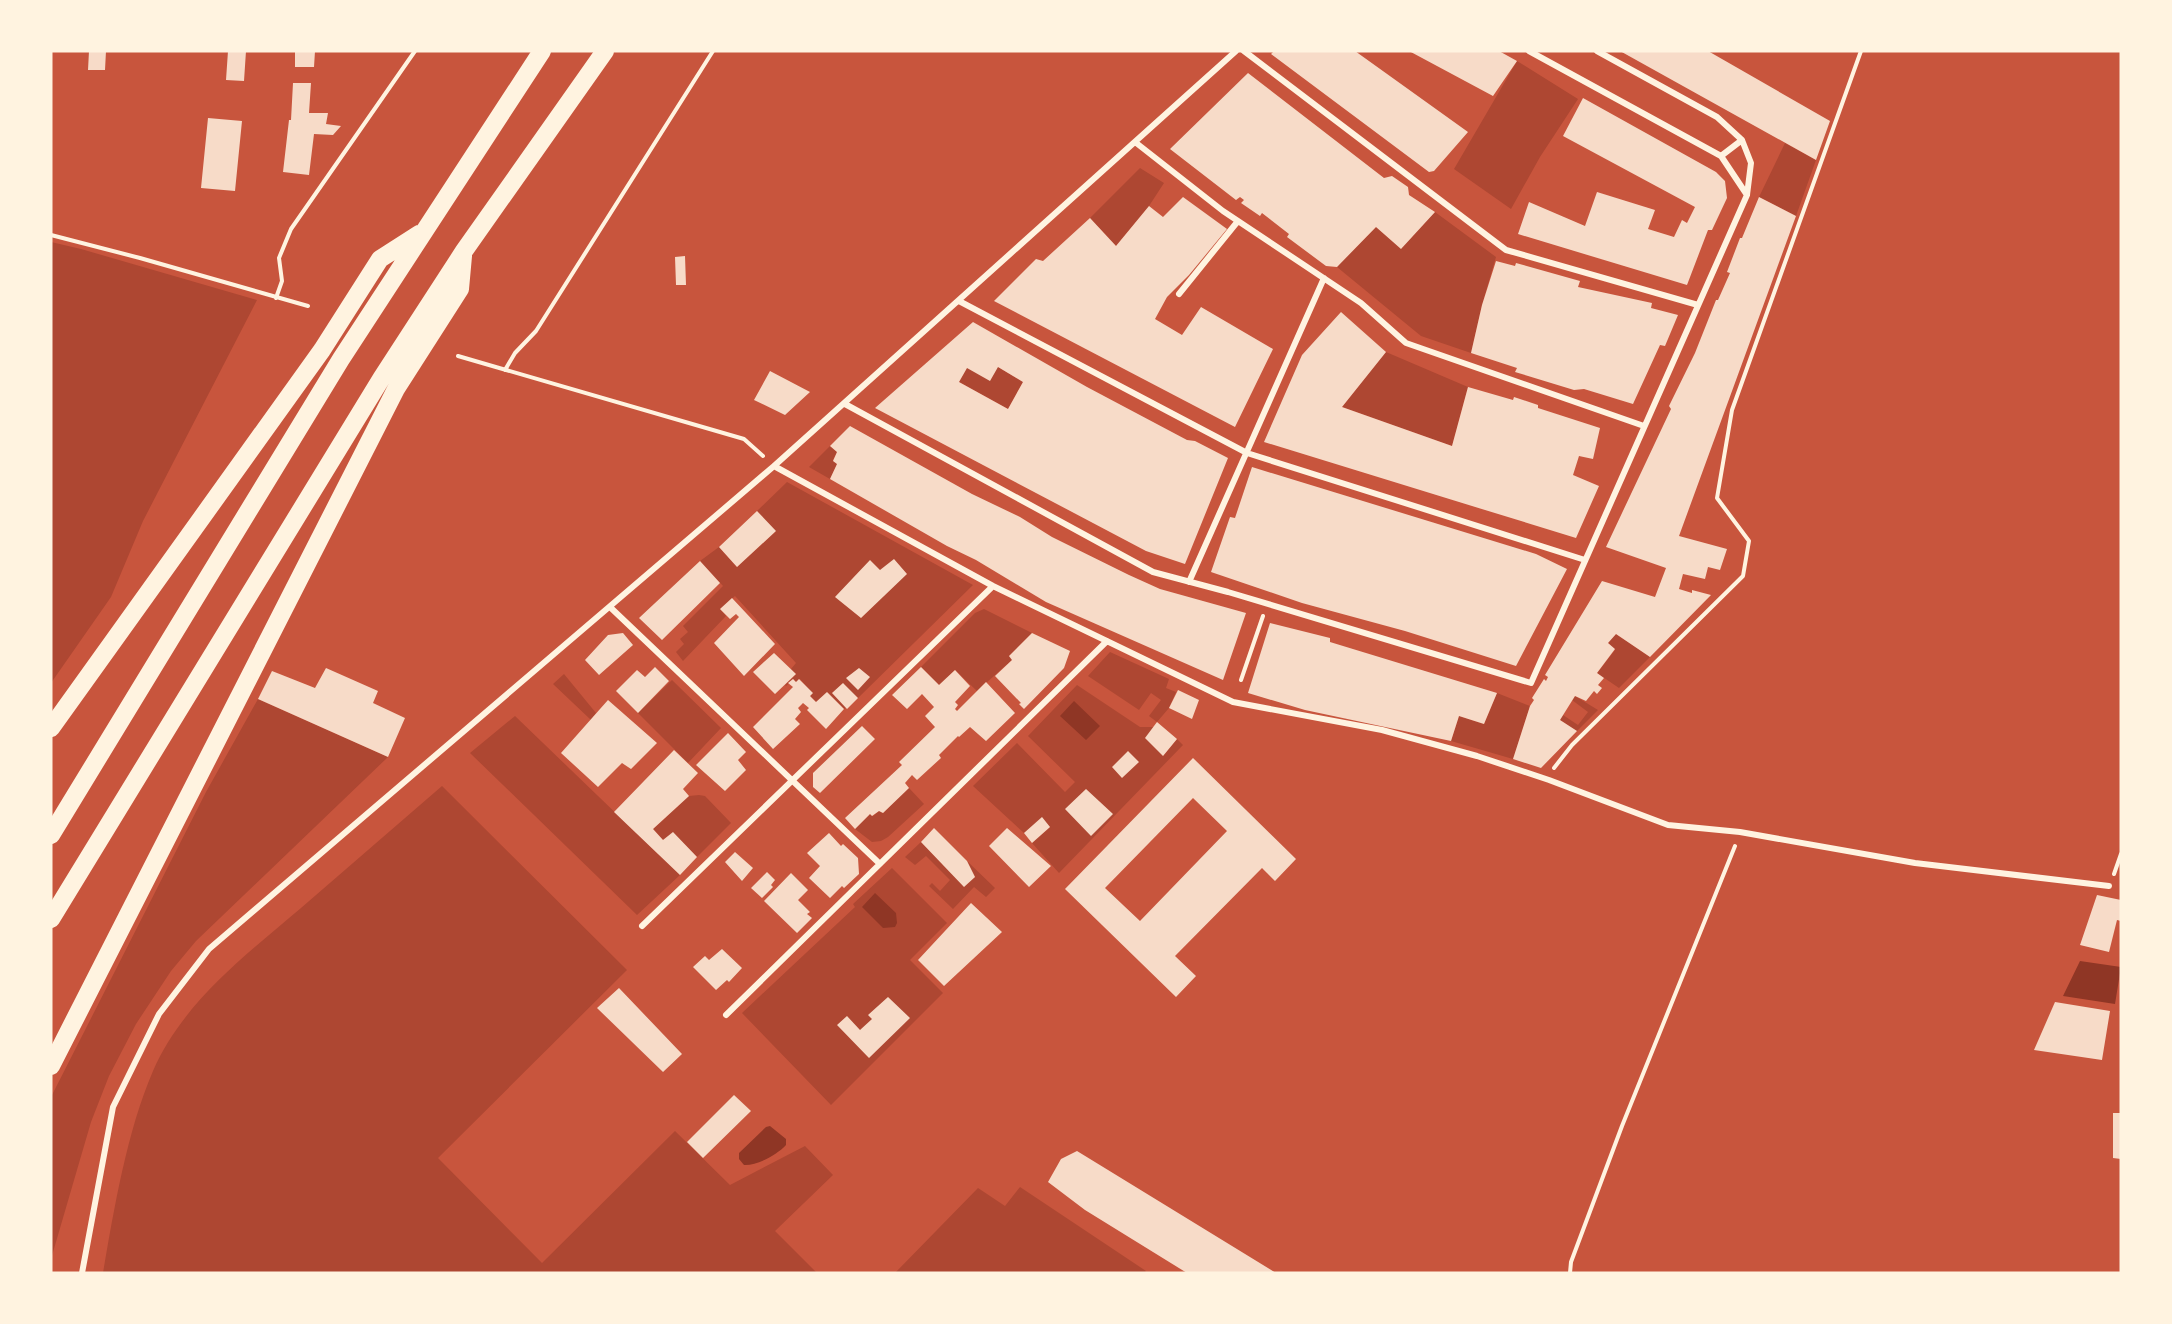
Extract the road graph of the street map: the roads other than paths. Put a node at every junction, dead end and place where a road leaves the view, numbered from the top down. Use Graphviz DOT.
graph roads {
  1 [pos="542,51"];
  2 [pos="605,51"];
  3 [pos="1236,51"];
  4 [pos="1244,51"];
  5 [pos="1529,51"];
  6 [pos="1597,51"];
  7 [pos="1742,140"];
  8 [pos="1135,142"];
  9 [pos="1721,156"];
  10 [pos="1747,195"];
  11 [pos="1238,221"];
  12 [pos="425,230"];
  13 [pos="464,251"];
  14 [pos="1324,278"];
  15 [pos="1179,294"];
  16 [pos="959,301"];
  17 [pos="1698,305"];
  18 [pos="844,404"];
  19 [pos="1644,426"];
  20 [pos="1247,453"];
  21 [pos="774,466"];
  22 [pos="1585,560"];
  23 [pos="1190,582"];
  24 [pos="993,586"];
  25 [pos="611,608"];
  26 [pos="1107,641"];
  27 [pos="51,728"];
  28 [pos="793,780"];
  29 [pos="51,835"];
  30 [pos="880,864"];
  31 [pos="2109,885"];
  32 [pos="51,919"];
  33 [pos="642,926"];
  34 [pos="726,1015"];
  35 [pos="51,1066"];
  36 [pos="82,1273"];
  1 -- 12 [label="highway"];
  2 -- 13 [label="highway"];
  3 -- 8 [label="street"];
  4 -- 17 [label="street"];
  5 -- 9 [label="street"];
  6 -- 7 [label="street"];
  7 -- 9 [label="street"];
  7 -- 10 [label="street"];
  8 -- 11 [label="street"];
  8 -- 16 [label="street"];
  9 -- 10 [label="street"];
  10 -- 17 [label="street"];
  11 -- 14 [label="street"];
  11 -- 15 [label="street"];
  12 -- 27 [label="highway"];
  12 -- 29 [label="highway"];
  13 -- 32 [label="highway"];
  13 -- 35 [label="highway"];
  14 -- 19 [label="street"];
  14 -- 20 [label="street"];
  16 -- 18 [label="street"];
  16 -- 20 [label="street"];
  17 -- 19 [label="street"];
  18 -- 21 [label="street"];
  18 -- 23 [label="street"];
  19 -- 22 [label="street"];
  20 -- 22 [label="street"];
  20 -- 23 [label="street"];
  21 -- 24 [label="street"];
  21 -- 25 [label="street"];
  22 -- 23 [label="street"];
  24 -- 26 [label="street"];
  24 -- 28 [label="street"];
  25 -- 28 [label="street"];
  25 -- 36 [label="street"];
  26 -- 30 [label="street"];
  26 -- 31 [label="street"];
  28 -- 30 [label="street"];
  28 -- 33 [label="street"];
  30 -- 34 [label="street"];
}
